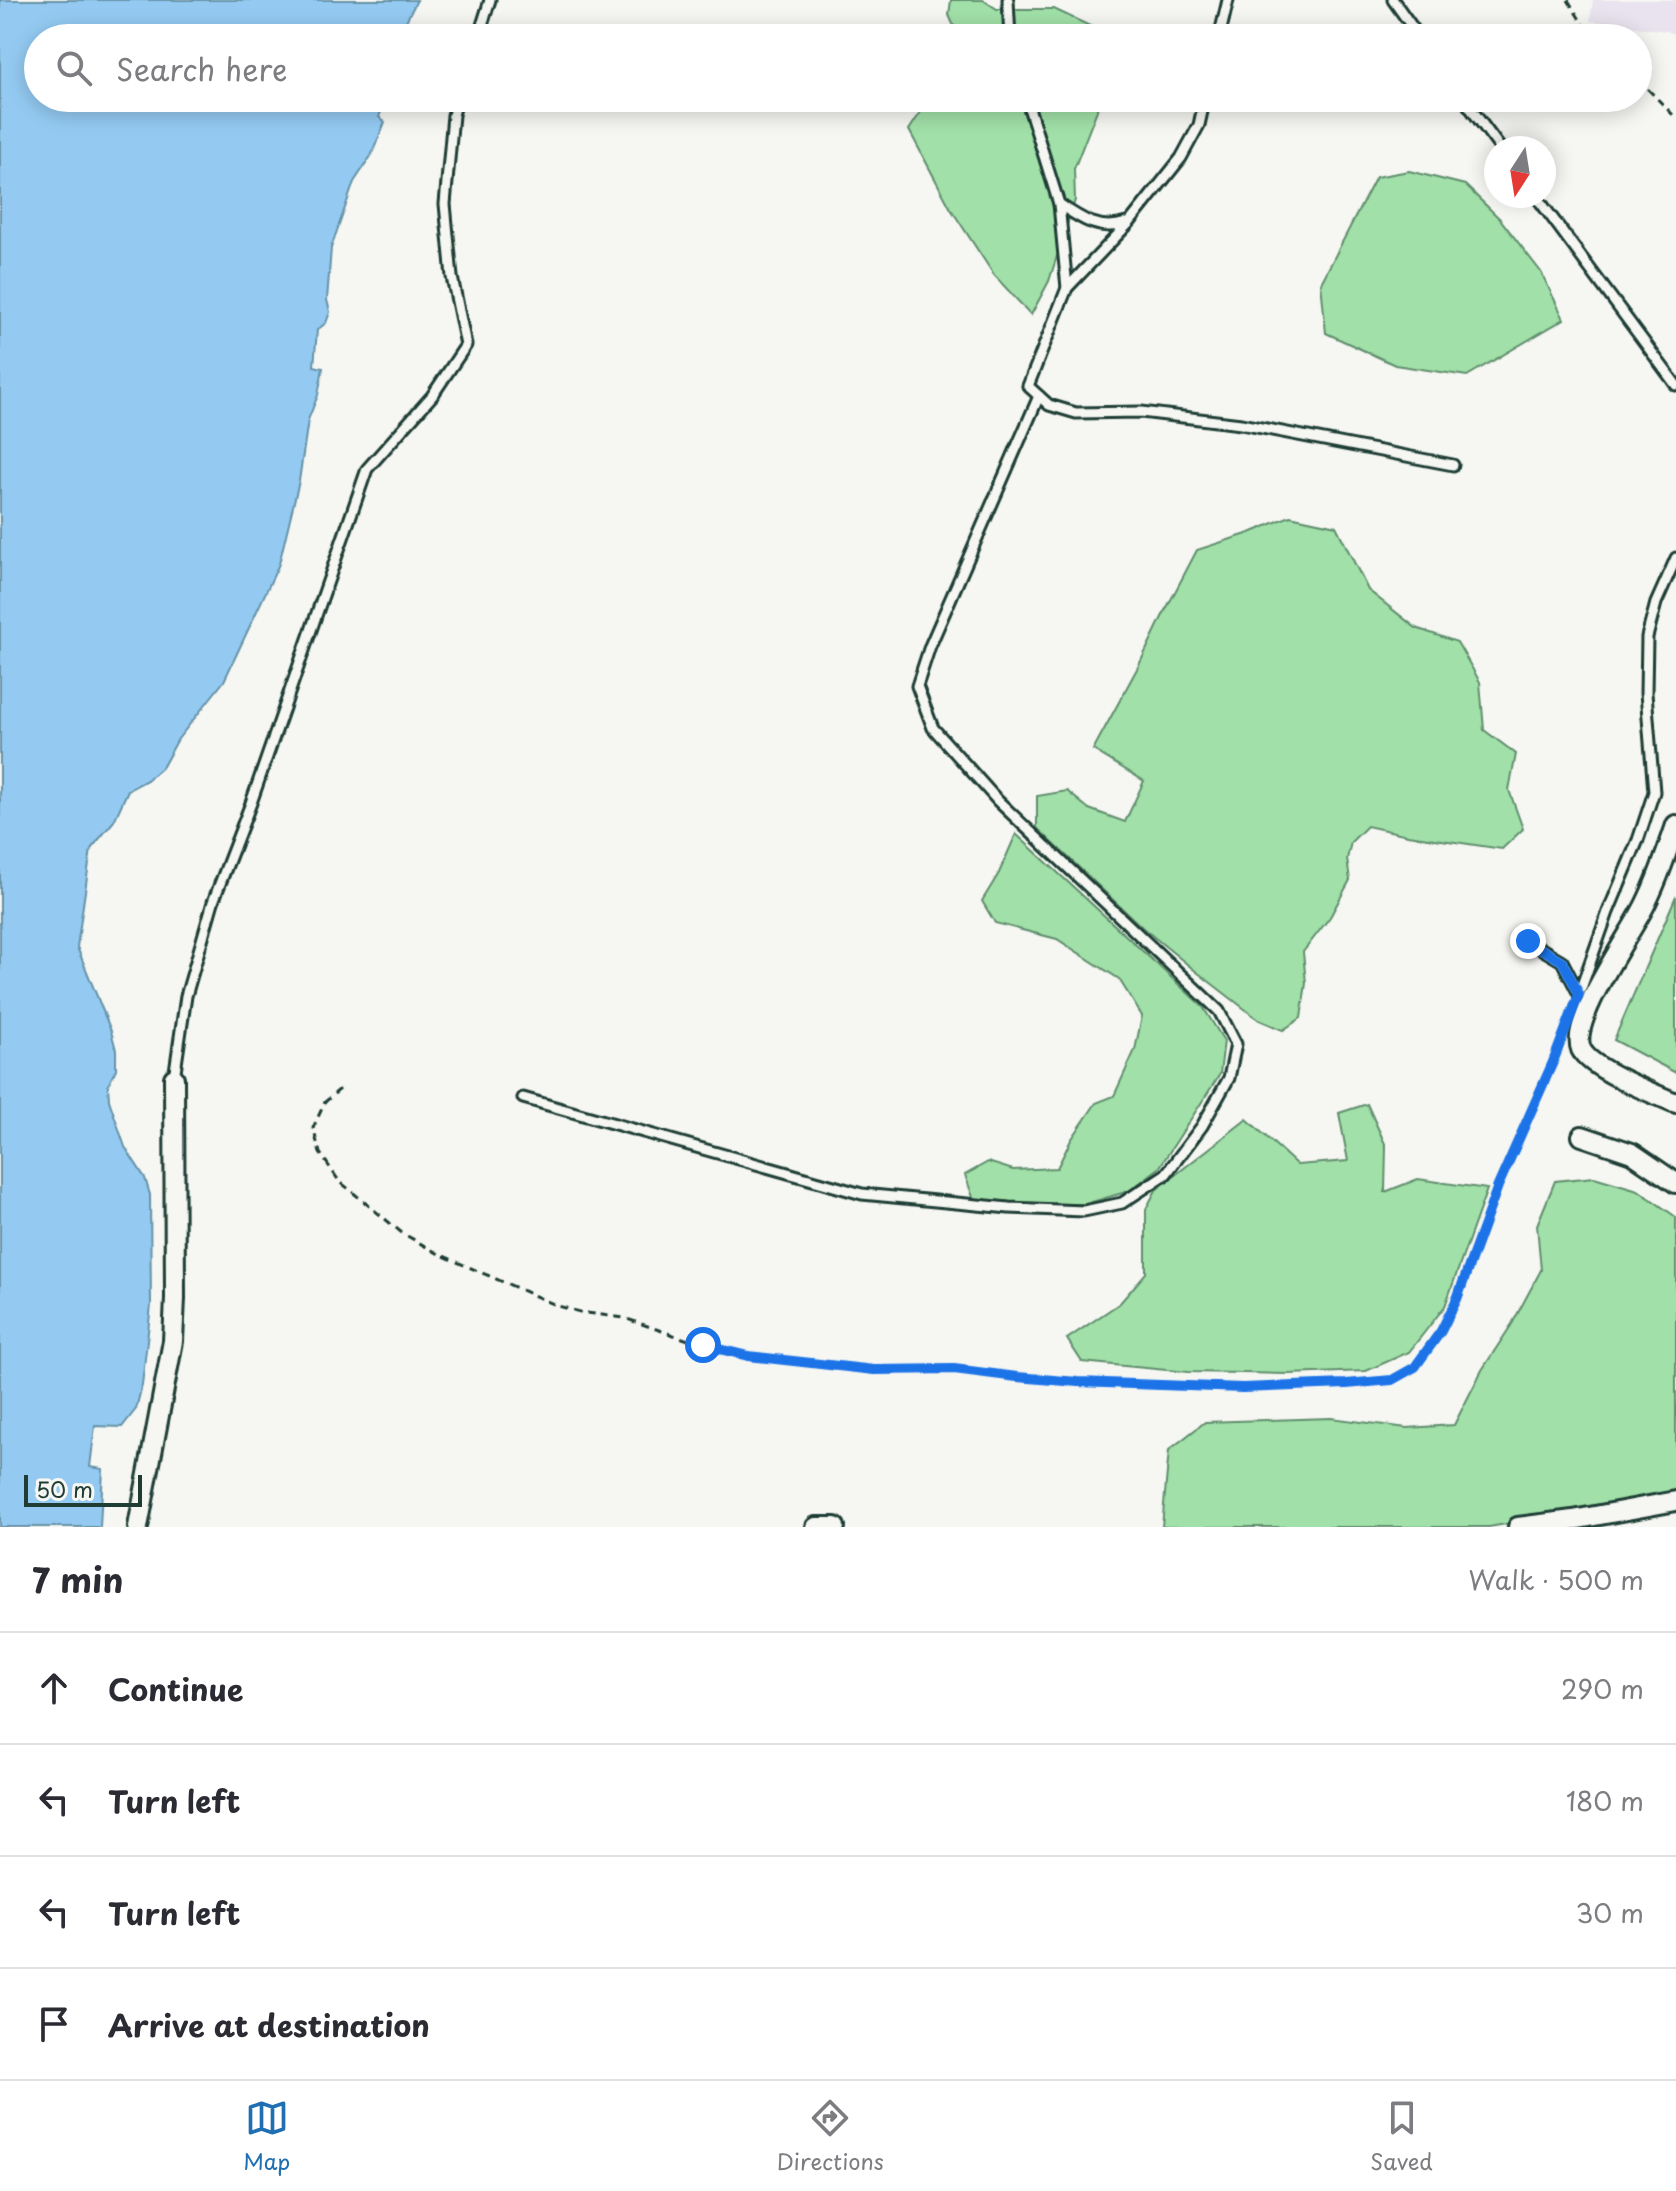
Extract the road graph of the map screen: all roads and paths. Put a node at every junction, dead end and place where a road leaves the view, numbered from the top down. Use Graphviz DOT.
graph roads {
  1 [pos="490,0"];
  2 [pos="1008,0"];
  3 [pos="1228,0"];
  4 [pos="1393,0"];
  5 [pos="1568,0"];
  6 [pos="482,24"];
  7 [pos="1009,24"];
  8 [pos="1222,24"];
  9 [pos="1410,24"];
  10 [pos="1583,24"];
  11 [pos="1652,93"];
  12 [pos="454,112"];
  13 [pos="1030,112"];
  14 [pos="1202,112"];
  15 [pos="1473,112"];
  16 [pos="1676,118"];
  17 [pos="1491,136"];
  18 [pos="1059,204"];
  19 [pos="1545,208"];
  20 [pos="1130,222"];
  21 [pos="1067,288"];
  22 [pos="1676,385"];
  23 [pos="1039,396"];
  24 [pos="1453,465"];
  25 [pos="1676,558"];
  26 [pos="1676,825"];
  27 [pos="1528,941"];
  28 [pos="1564,1035"];
  29 [pos="174,1078"];
  30 [pos="340,1089"];
  31 [pos="523,1098"];
  32 [pos="1676,1103"];
  33 [pos="1582,1136"];
  34 [pos="1676,1183"];
  35 [pos="1676,1501"];
  36 [pos="138,1527"];
  37 [pos="816,1527"];
  38 [pos="835,1527"];
  39 [pos="1518,1527"];
  1 -- 6 [label="lane"];
  2 -- 7 [label="lane"];
  3 -- 8 [label="lane"];
  4 -- 9 [label="lane"];
  5 -- 10 [label="path"];
  11 -- 16 [label="path"];
  12 -- 29 [label="lane"];
  13 -- 18 [label="lane"];
  14 -- 20 [label="lane"];
  15 -- 17 [label="lane"];
  18 -- 20 [label="lane"];
  18 -- 21 [label="lane"];
  19 -- 22 [label="lane"];
  20 -- 21 [label="lane"];
  21 -- 23 [label="lane"];
  23 -- 24 [label="lane"];
  23 -- 31 [label="lane"];
  25 -- 27 [label="lane"];
  26 -- 32 [label="street"];
  28 -- 30 [label="path"];
  29 -- 36 [label="street"];
  33 -- 34 [label="street"];
  35 -- 39 [label="street"];
  37 -- 38 [label="street"];
}
